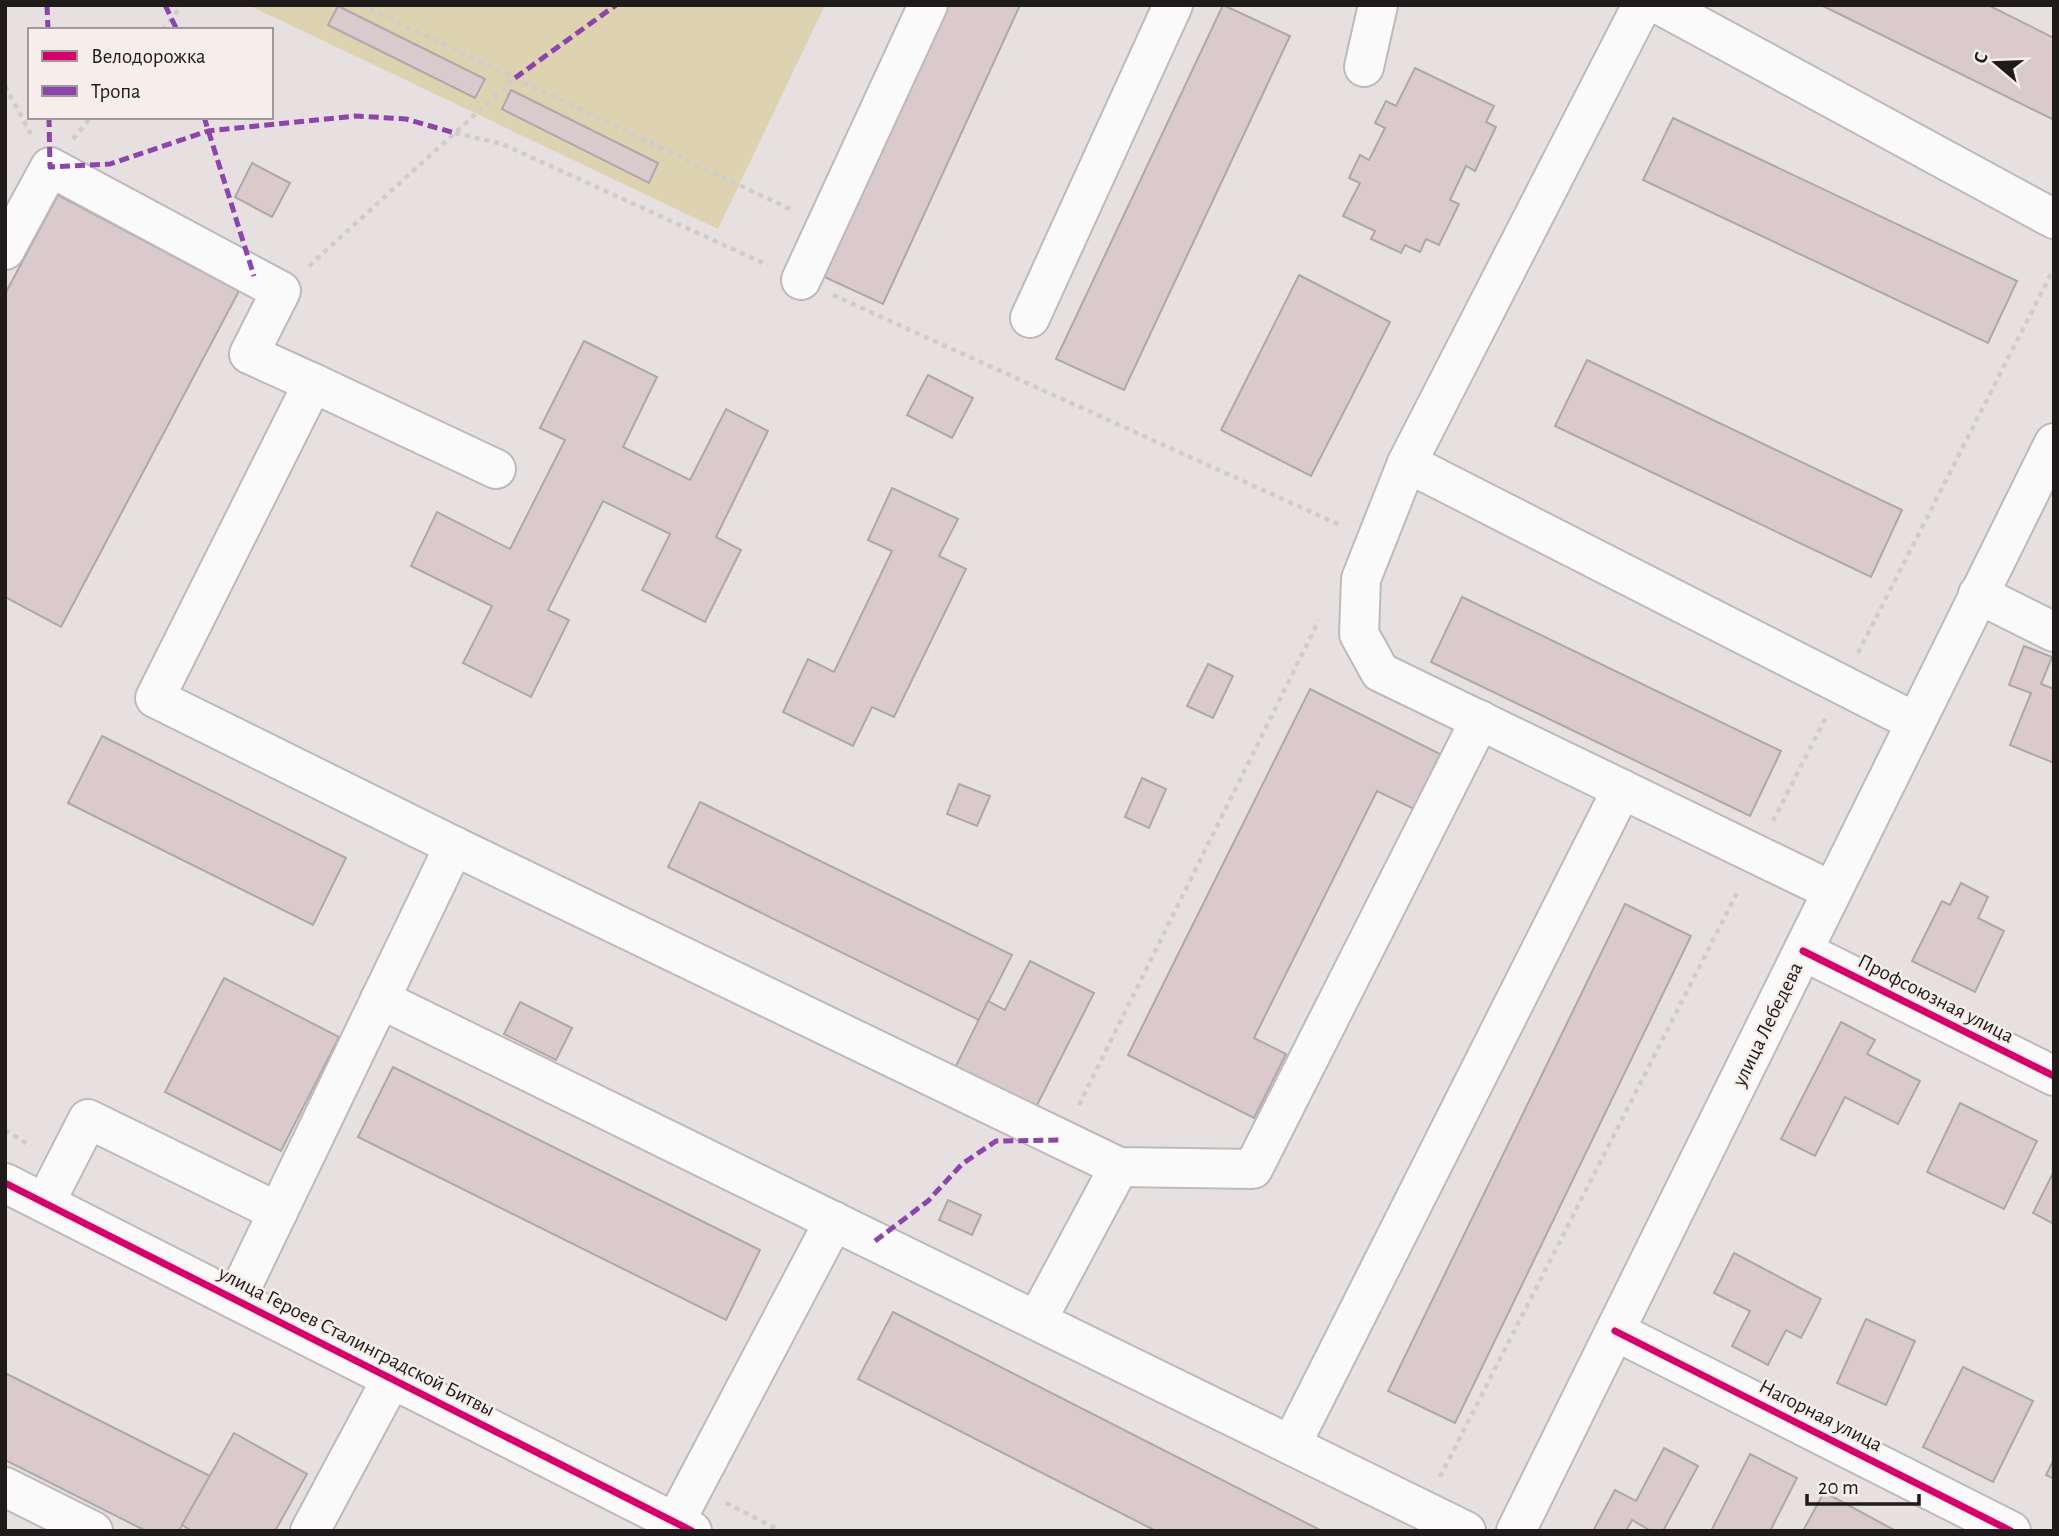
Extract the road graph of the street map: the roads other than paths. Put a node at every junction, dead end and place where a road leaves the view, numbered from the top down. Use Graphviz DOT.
graph roads {
  1 [pos="928,5"];
  2 [pos="1174,5"];
  3 [pos="1378,5"];
  4 [pos="1642,5"];
  5 [pos="1660,5"];
  6 [pos="1364,67"];
  7 [pos="2054,219"];
  8 [pos="5,250"];
  9 [pos="801,280"];
  10 [pos="1030,318"];
  11 [pos="313,383"];
  12 [pos="2054,443"];
  13 [pos="1407,463"];
  14 [pos="496,469"];
  15 [pos="1978,594"];
  16 [pos="2054,632"];
  17 [pos="1480,720"];
  18 [pos="1915,722"];
  19 [pos="1622,789"];
  20 [pos="454,846"];
  21 [pos="1832,891"];
  22 [pos="1803,951"];
  23 [pos="380,999"];
  24 [pos="2054,1076"];
  25 [pos="1119,1167"];
  26 [pos="5,1183"];
  27 [pos="45,1203"];
  28 [pos="278,1212"];
  29 [pos="834,1221"];
  30 [pos="236,1300"];
  31 [pos="1037,1320"];
  32 [pos="1615,1331"];
  33 [pos="391,1378"];
  34 [pos="1291,1445"];
  35 [pos="5,1487"];
  36 [pos="684,1526"];
  37 [pos="93,1531"];
  38 [pos="310,1531"];
  39 [pos="1466,1531"];
  40 [pos="1516,1531"];
  41 [pos="2011,1531"];
  1 -- 9 [label="street"];
  2 -- 10 [label="street"];
  3 -- 6 [label="street"];
  4 -- 13 [label="street"];
  5 -- 7 [label="street"];
  8 -- 11 [label="street"];
  11 -- 14 [label="street"];
  11 -- 20 [label="street"];
  12 -- 15 [label="street, улица Лебедева"];
  13 -- 17 [label="street"];
  13 -- 18 [label="street"];
  15 -- 16 [label="street"];
  15 -- 18 [label="street, улица Лебедева"];
  17 -- 19 [label="street"];
  17 -- 25 [label="street"];
  18 -- 21 [label="street, улица Лебедева"];
  19 -- 21 [label="street"];
  19 -- 34 [label="street"];
  20 -- 23 [label="street"];
  20 -- 25 [label="street"];
  21 -- 22 [label="street, улица Лебедева"];
  22 -- 24 [label="street, Профсоюзная улица"];
  22 -- 32 [label="street, улица Лебедева"];
  23 -- 28 [label="street"];
  23 -- 29 [label="street"];
  25 -- 31 [label="street"];
  26 -- 27 [label="street, улица Героев Сталинградской Битвы"];
  27 -- 28 [label="street"];
  27 -- 30 [label="street, улица Героев Сталинградской Битвы"];
  28 -- 30 [label="street"];
  29 -- 31 [label="street"];
  29 -- 36 [label="street"];
  30 -- 33 [label="street, улица Героев Сталинградской Битвы"];
  31 -- 34 [label="street"];
  32 -- 40 [label="street, улица Лебедева"];
  32 -- 41 [label="street, Нагорная улица"];
  33 -- 36 [label="street, улица Героев Сталинградской Битвы"];
  33 -- 38 [label="street"];
  34 -- 39 [label="street"];
  35 -- 37 [label="street"];
}
